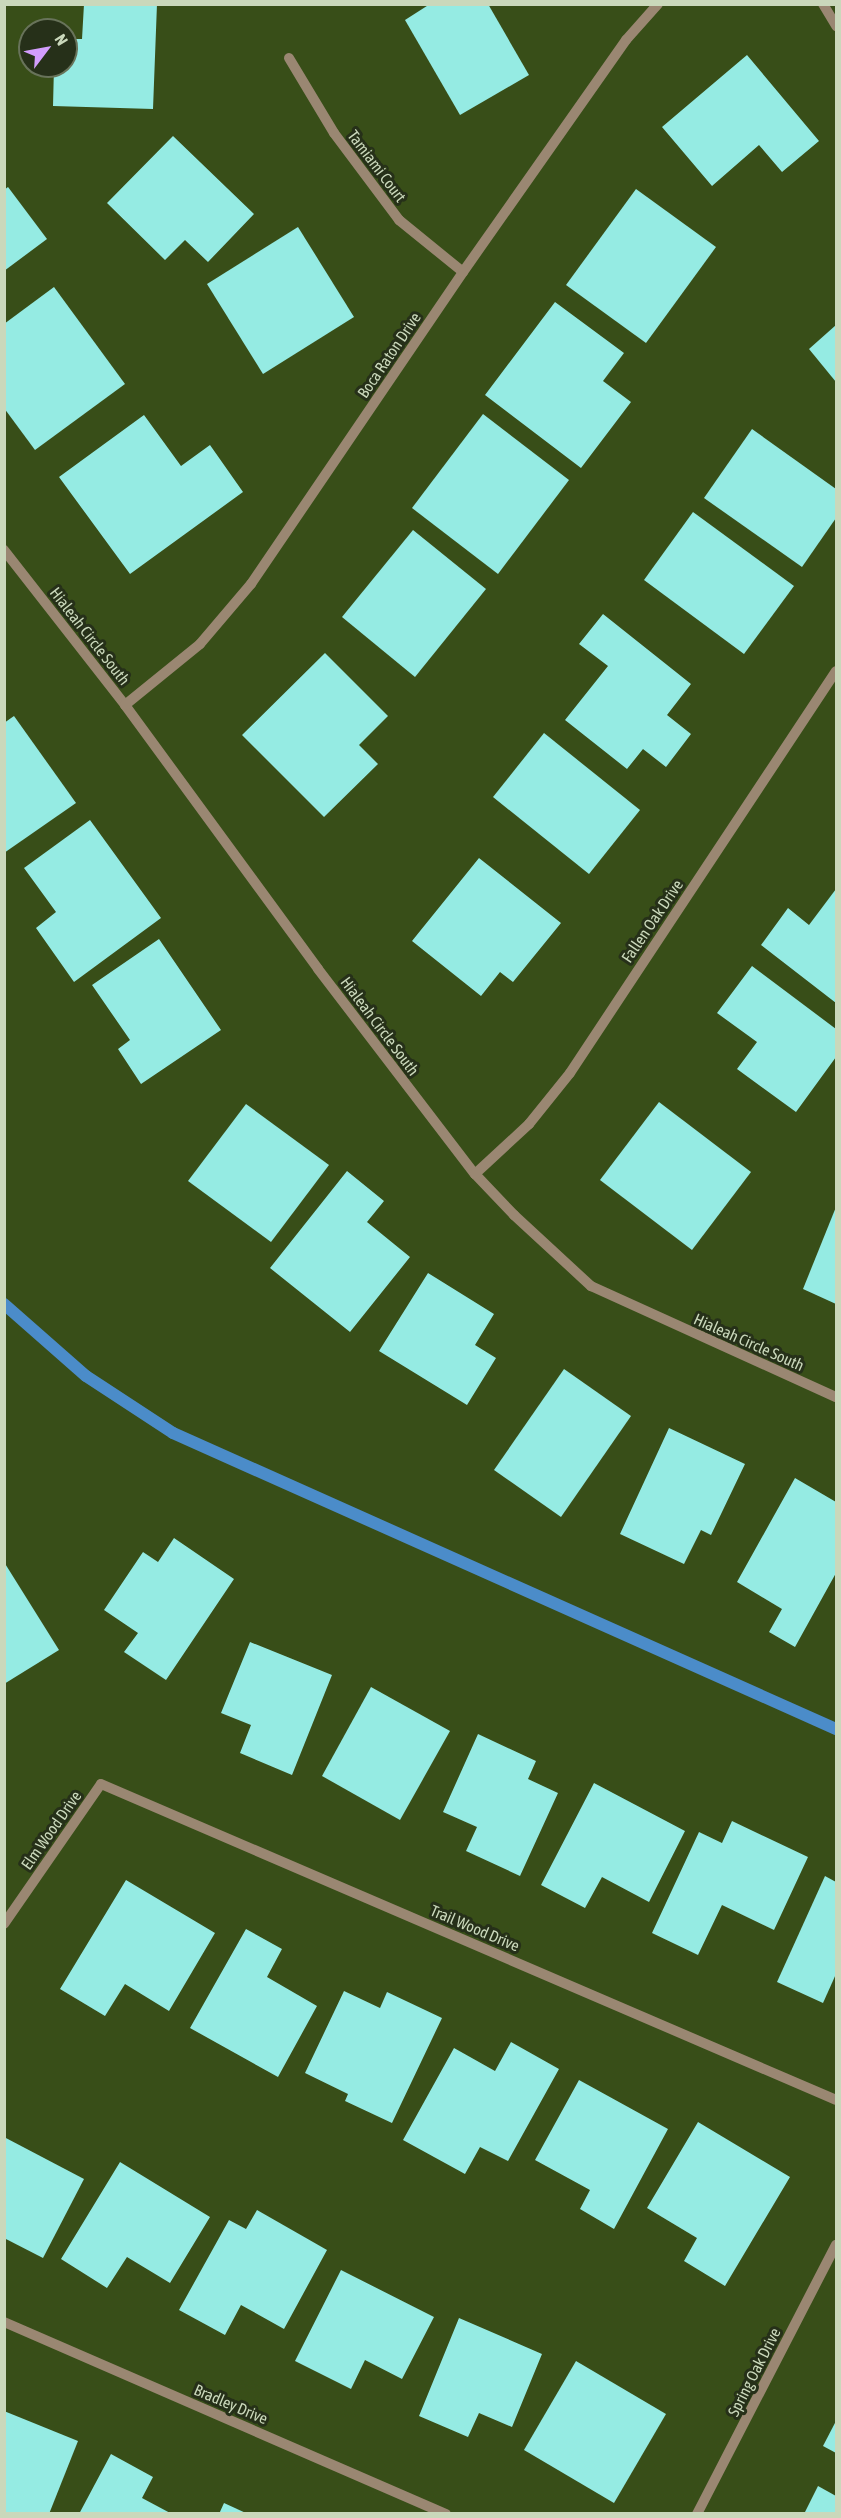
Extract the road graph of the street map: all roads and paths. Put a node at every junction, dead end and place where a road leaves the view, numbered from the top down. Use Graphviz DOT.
graph roads {
  1 [pos="658,4"];
  2 [pos="824,4"];
  3 [pos="837,26"];
  4 [pos="289,58"];
  5 [pos="463,272"];
  6 [pos="4,550"];
  7 [pos="837,671"];
  8 [pos="125,705"];
  9 [pos="475,1174"];
  10 [pos="837,1397"];
  11 [pos="101,1784"];
  12 [pos="4,1924"];
  13 [pos="837,2100"];
  14 [pos="837,2245"];
  15 [pos="4,2322"];
  16 [pos="446,2514"];
  17 [pos="697,2514"];
  1 -- 5 [label="street, Boca Raton Drive"];
  2 -- 3 [label="street"];
  4 -- 5 [label="street, Tamiami Court"];
  5 -- 8 [label="street, Boca Raton Drive"];
  6 -- 8 [label="street, Hialeah Circle South"];
  7 -- 9 [label="street, Fallen Oak Drive"];
  8 -- 9 [label="street, Hialeah Circle South"];
  9 -- 10 [label="street, Hialeah Circle South"];
  11 -- 12 [label="street, Elm Wood Drive"];
  11 -- 13 [label="street, Trail Wood Drive"];
  14 -- 17 [label="street, Spring Oak Drive"];
  15 -- 16 [label="street, Bradley Drive"];
}
